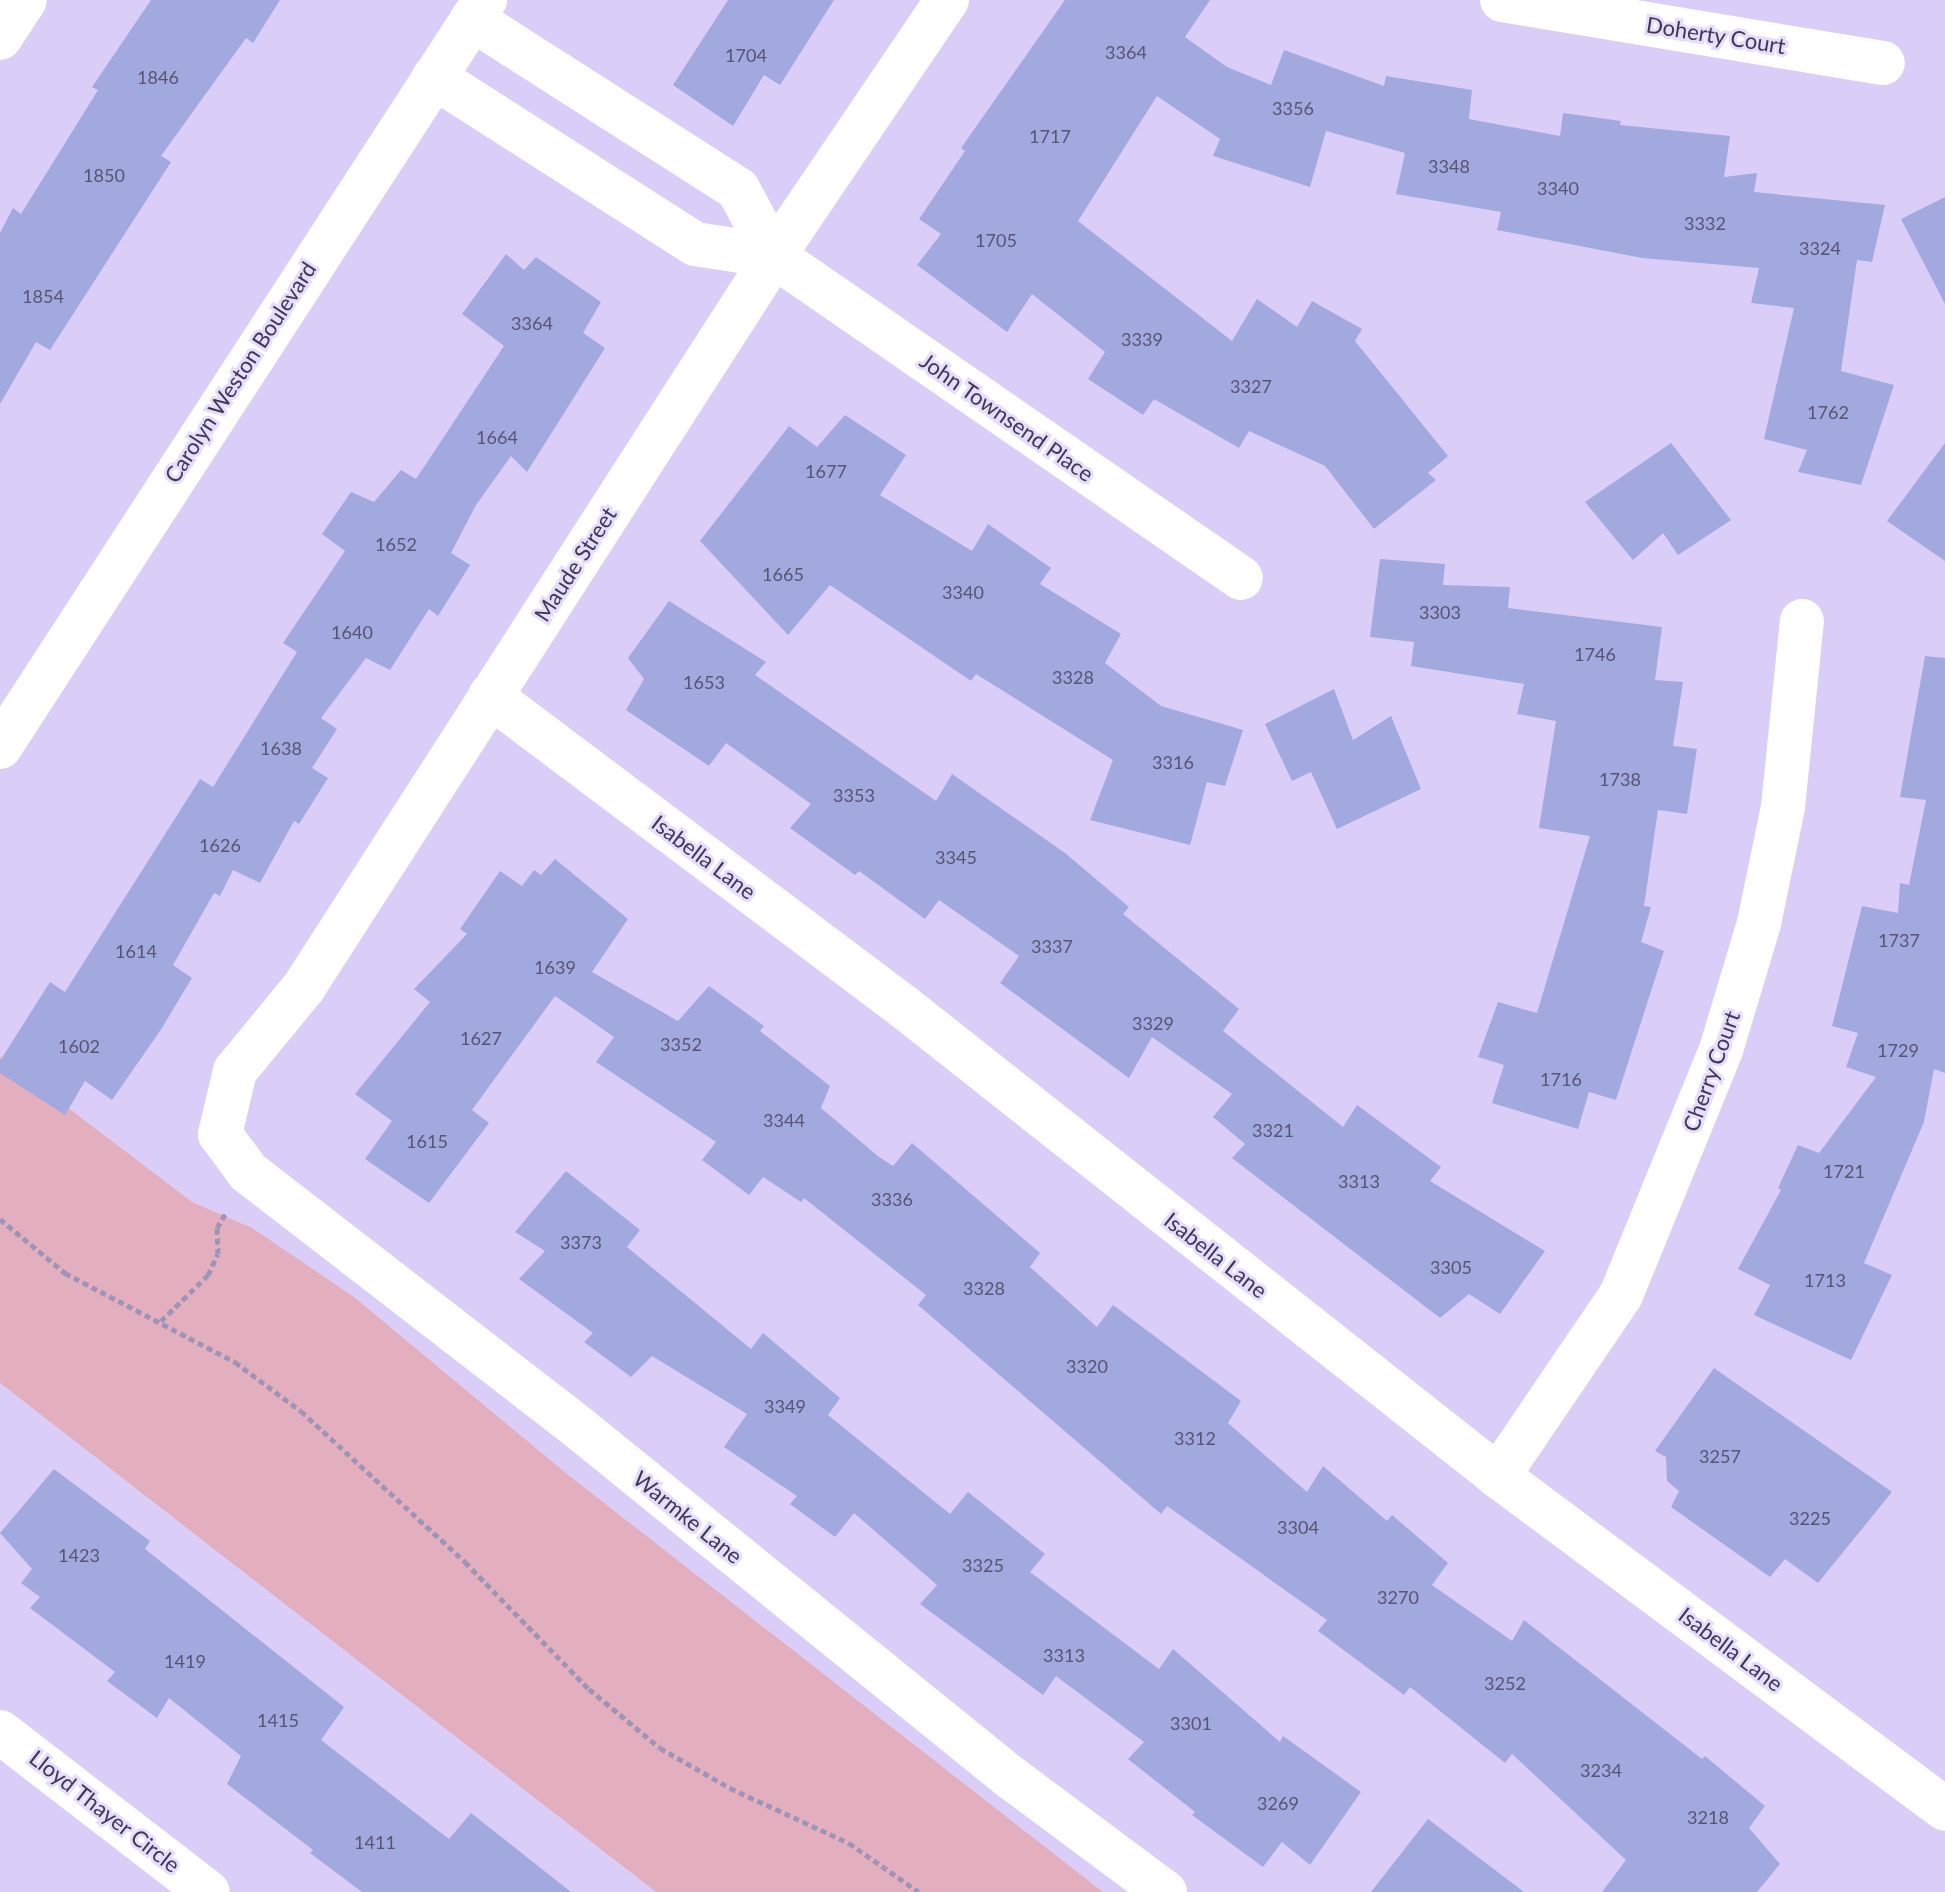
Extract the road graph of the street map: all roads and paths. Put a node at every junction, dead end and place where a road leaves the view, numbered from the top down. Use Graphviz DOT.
graph roads {
  1 [pos="25,0"];
  2 [pos="947,0"];
  3 [pos="1502,0"];
  4 [pos="478,9"];
  5 [pos="0,38"];
  6 [pos="1883,63"];
  7 [pos="434,77"];
  8 [pos="774,256"];
  9 [pos="1241,578"];
  10 [pos="1802,621"];
  11 [pos="490,696"];
  12 [pos="0,747"];
  13 [pos="220,1134"];
  14 [pos="248,1172"];
  15 [pos="0,1219"];
  16 [pos="161,1321"];
  17 [pos="1498,1476"];
  18 [pos="0,1732"];
  19 [pos="1945,1809"];
  20 [pos="208,1892"];
  21 [pos="919,1892"];
  22 [pos="1165,1892"];
  1 -- 5 [label="street"];
  2 -- 8 [label="street, Maude Street"];
  3 -- 6 [label="street, Doherty Court"];
  4 -- 7 [label="street, Carolyn Weston Boulevard"];
  4 -- 8 [label="street, John Townsend Place"];
  7 -- 8 [label="street, John Townsend Place"];
  7 -- 12 [label="street, Carolyn Weston Boulevard"];
  8 -- 9 [label="street, John Townsend Place"];
  8 -- 11 [label="street, Maude Street"];
  10 -- 17 [label="street, Cherry Court"];
  11 -- 13 [label="street, Maude Street"];
  11 -- 17 [label="street, Isabella Lane"];
  13 -- 14 [label="street, Warmke Lane"];
  14 -- 16 [label="path"];
  14 -- 22 [label="street, Warmke Lane"];
  15 -- 16 [label="path"];
  16 -- 21 [label="path"];
  17 -- 19 [label="street, Isabella Lane"];
  18 -- 20 [label="street, Lloyd Thayer Circle"];
}
